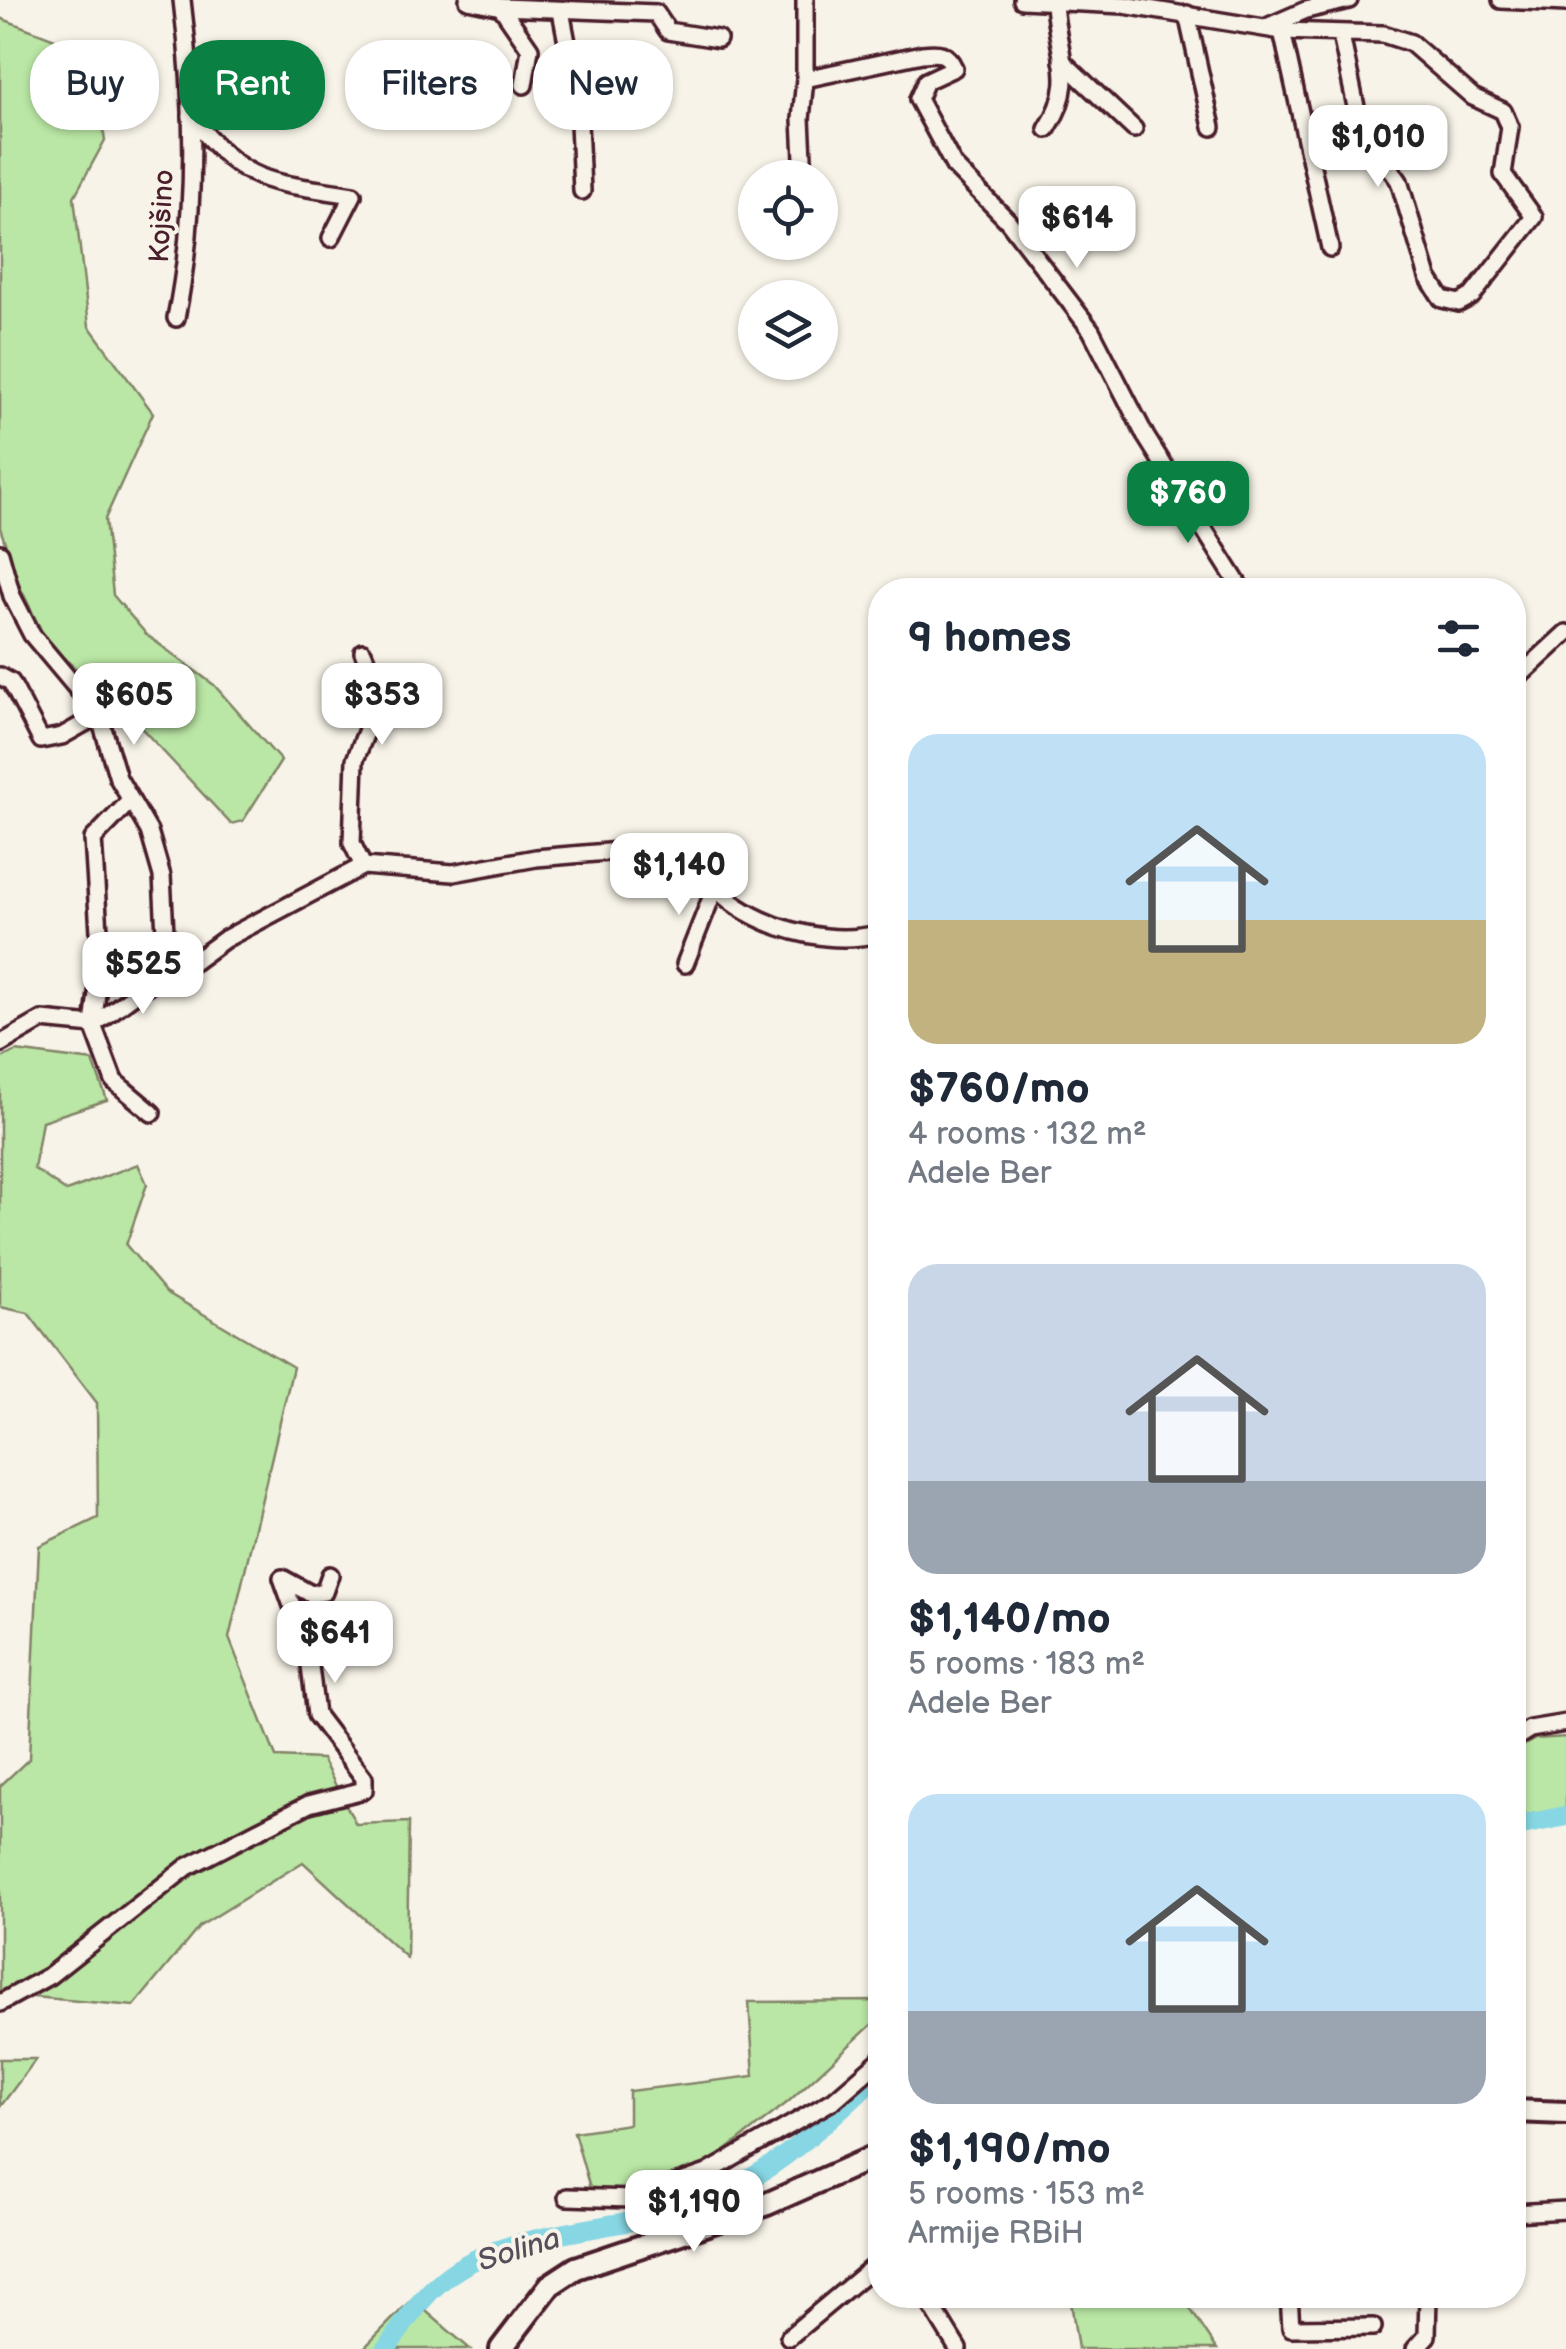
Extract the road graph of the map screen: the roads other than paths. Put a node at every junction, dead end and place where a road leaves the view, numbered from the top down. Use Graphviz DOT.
graph roads {
  1 [pos="182,0"];
  2 [pos="468,0"];
  3 [pos="805,0"];
  4 [pos="1022,0"];
  5 [pos="1348,0"];
  6 [pos="1501,0"];
  7 [pos="1128,2"];
  8 [pos="1566,3"];
  9 [pos="1054,4"];
  10 [pos="501,8"];
  11 [pos="561,11"];
  12 [pos="1187,14"];
  13 [pos="1276,28"];
  14 [pos="1341,35"];
  15 [pos="718,38"];
  16 [pos="185,40"];
  17 [pos="1062,61"];
  18 [pos="805,79"];
  19 [pos="524,85"];
  20 [pos="1212,127"];
  21 [pos="1134,128"];
  22 [pos="191,130"];
  23 [pos="202,130"];
  24 [pos="1046,130"];
  25 [pos="803,160"];
  26 [pos="582,190"];
  27 [pos="332,238"];
  28 [pos="1330,248"];
  29 [pos="176,318"];
  30 [pos="0,553"];
  31 [pos="1234,578"];
  32 [pos="1566,633"];
  33 [pos="363,652"];
  34 [pos="1526,671"];
  35 [pos="0,676"];
  36 [pos="100,715"];
  37 [pos="130,800"];
  38 [pos="363,866"];
  39 [pos="715,888"];
  40 [pos="868,936"];
  41 [pos="685,964"];
  42 [pos="167,972"];
  43 [pos="92,1024"];
  44 [pos="0,1044"];
  45 [pos="152,1112"];
  46 [pos="330,1575"];
  47 [pos="1566,1723"];
  48 [pos="1526,1731"];
  49 [pos="0,2003"];
  50 [pos="868,2070"];
  51 [pos="1526,2112"];
  52 [pos="1566,2113"];
  53 [pos="868,2159"];
  54 [pos="567,2197"];
  55 [pos="1566,2210"];
  56 [pos="1526,2212"];
  57 [pos="868,2272"];
  58 [pos="933,2308"];
  59 [pos="1289,2308"];
  60 [pos="1428,2308"];
  61 [pos="1373,2327"];
  62 [pos="789,2337"];
  63 [pos="501,2349"];
  64 [pos="958,2349"];
  65 [pos="1415,2349"];
  1 -- 16 [label="street, Kojšino"];
  2 -- 10 [label="street"];
  3 -- 18 [label="street"];
  4 -- 9 [label="street"];
  5 -- 13 [label="street"];
  6 -- 8 [label="street"];
  7 -- 9 [label="street"];
  7 -- 12 [label="street"];
  9 -- 17 [label="street"];
  10 -- 11 [label="street"];
  10 -- 19 [label="street"];
  11 -- 15 [label="street"];
  11 -- 26 [label="street"];
  12 -- 13 [label="street"];
  12 -- 20 [label="street"];
  13 -- 14 [label="street"];
  13 -- 28 [label="street"];
  14 -- 14 [label="street"];
  17 -- 21 [label="street"];
  17 -- 24 [label="street"];
  18 -- 25 [label="street"];
  18 -- 31 [label="street"];
  22 -- 29 [label="street, Kojšino"];
  23 -- 27 [label="street, Kojšino"];
  30 -- 36 [label="street"];
  32 -- 34 [label="street"];
  33 -- 38 [label="street"];
  35 -- 36 [label="street"];
  36 -- 37 [label="street"];
  37 -- 42 [label="street"];
  37 -- 43 [label="street"];
  38 -- 39 [label="street"];
  38 -- 42 [label="street"];
  39 -- 40 [label="street"];
  39 -- 41 [label="street"];
  42 -- 43 [label="street"];
  43 -- 44 [label="street"];
  43 -- 45 [label="street"];
  46 -- 49 [label="street"];
  47 -- 48 [label="street"];
  50 -- 54 [label="street"];
  51 -- 52 [label="main road"];
  53 -- 63 [label="main road"];
  55 -- 56 [label="street"];
  57 -- 62 [label="street"];
  58 -- 64 [label="street"];
  59 -- 61 [label="street"];
  60 -- 65 [label="street"];
}
